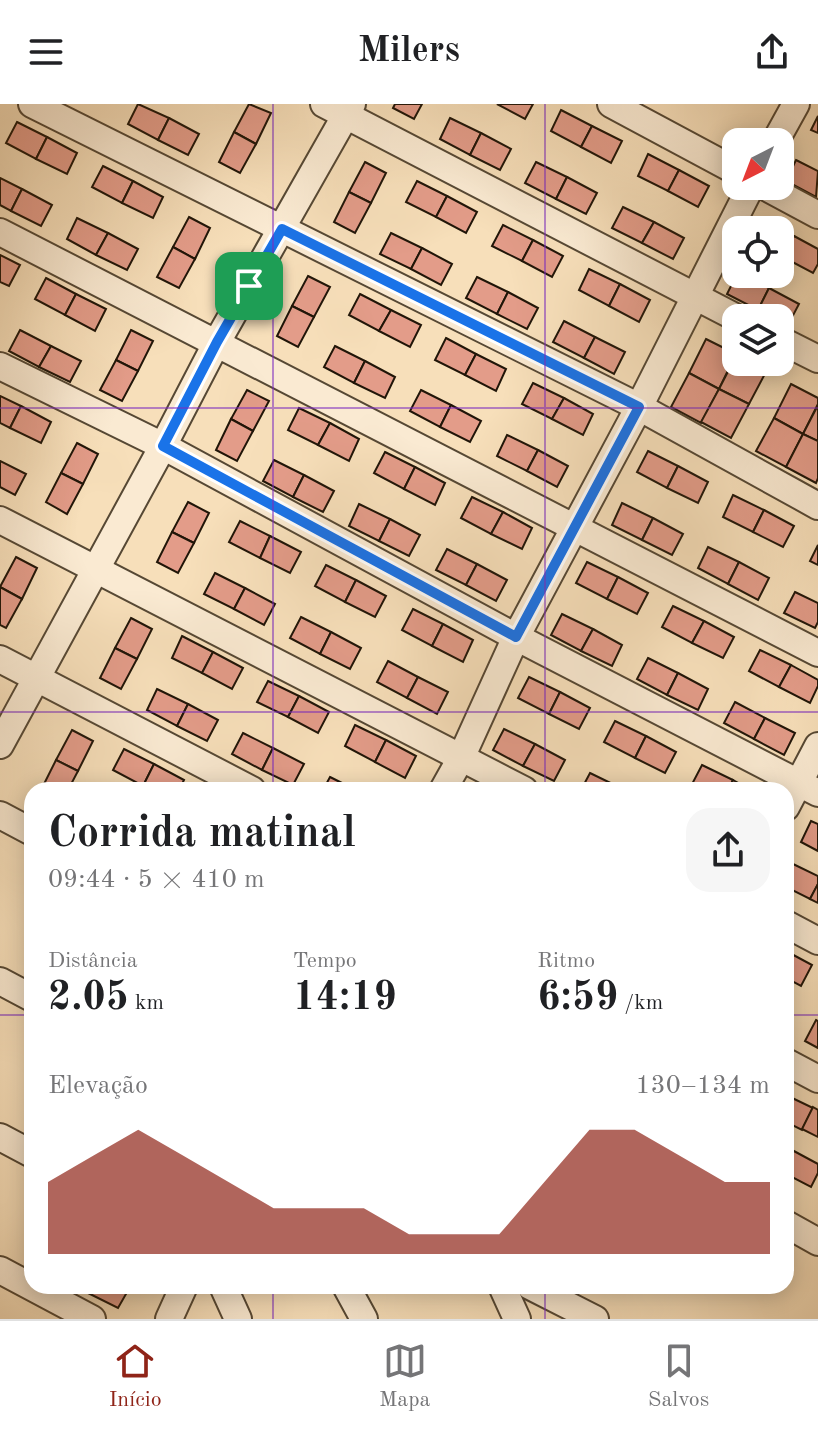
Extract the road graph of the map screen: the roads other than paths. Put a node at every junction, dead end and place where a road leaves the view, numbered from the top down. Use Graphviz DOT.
graph roads {
  1 [pos="32,104"];
  2 [pos="611,104"];
  3 [pos="796,104"];
  4 [pos="341,108"];
  5 [pos="783,128"];
  6 [pos="722,163"];
  7 [pos="744,200"];
  8 [pos="790,200"];
  9 [pos="818,215"];
  10 [pos="282,229"];
  11 [pos="0,232"];
  12 [pos="695,297"];
  13 [pos="722,310"];
  14 [pos="217,342"];
  15 [pos="794,347"];
  16 [pos="818,359"];
  17 [pos="0,366"];
  18 [pos="639,407"];
  19 [pos="163,446"];
  20 [pos="818,506"];
  21 [pos="0,520"];
  22 [pos="575,526"];
  23 [pos="96,569"];
  24 [pos="516,637"];
  25 [pos="818,653"];
  26 [pos="0,659"];
  27 [pos="36,677"];
  28 [pos="0,745"];
  29 [pos="818,746"];
  30 [pos="461,758"];
  31 [pos="237,782"];
  32 [pos="448,782"];
  33 [pos="508,782"];
  34 [pos="808,788"];
  35 [pos="0,815"];
  36 [pos="24,828"];
  37 [pos="794,928"];
  38 [pos="818,941"];
  39 [pos="0,981"];
  40 [pos="24,994"];
  41 [pos="794,1066"];
  42 [pos="818,1079"];
  43 [pos="0,1137"];
  44 [pos="24,1150"];
  45 [pos="794,1228"];
  46 [pos="818,1242"];
  47 [pos="0,1270"];
  48 [pos="24,1283"];
  49 [pos="45,1294"];
  50 [pos="180,1294"];
  51 [pos="227,1294"];
  52 [pos="350,1294"];
  53 [pos="506,1294"];
  54 [pos="546,1294"];
  55 [pos="92,1319"];
  56 [pos="169,1319"];
  57 [pos="238,1319"];
  58 [pos="364,1319"];
  59 [pos="517,1319"];
  60 [pos="595,1319"];
  1 -- 10 [label="street"];
  2 -- 6 [label="street"];
  3 -- 5 [label="street"];
  4 -- 10 [label="street"];
  4 -- 12 [label="street"];
  7 -- 12 [label="street"];
  8 -- 9 [label="street"];
  10 -- 14 [label="street"];
  10 -- 18 [label="street"];
  11 -- 14 [label="street"];
  12 -- 13 [label="street"];
  12 -- 18 [label="street"];
  14 -- 19 [label="street"];
  14 -- 22 [label="street"];
  15 -- 16 [label="street"];
  17 -- 19 [label="street"];
  18 -- 20 [label="street"];
  18 -- 22 [label="street"];
  19 -- 23 [label="street"];
  19 -- 24 [label="street"];
  21 -- 23 [label="street"];
  22 -- 24 [label="street"];
  22 -- 25 [label="street"];
  23 -- 27 [label="street"];
  23 -- 30 [label="street"];
  24 -- 30 [label="street"];
  24 -- 34 [label="street"];
  26 -- 27 [label="street"];
  27 -- 28 [label="street"];
  27 -- 31 [label="street"];
  29 -- 34 [label="street"];
  30 -- 32 [label="street"];
  30 -- 33 [label="street"];
  35 -- 36 [label="street"];
  37 -- 38 [label="street"];
  39 -- 40 [label="street"];
  41 -- 42 [label="street"];
  43 -- 44 [label="street"];
  45 -- 46 [label="street"];
  47 -- 48 [label="street"];
  49 -- 55 [label="street"];
  50 -- 56 [label="street"];
  51 -- 57 [label="street"];
  52 -- 58 [label="street"];
  53 -- 59 [label="street"];
  54 -- 60 [label="street"];
}
